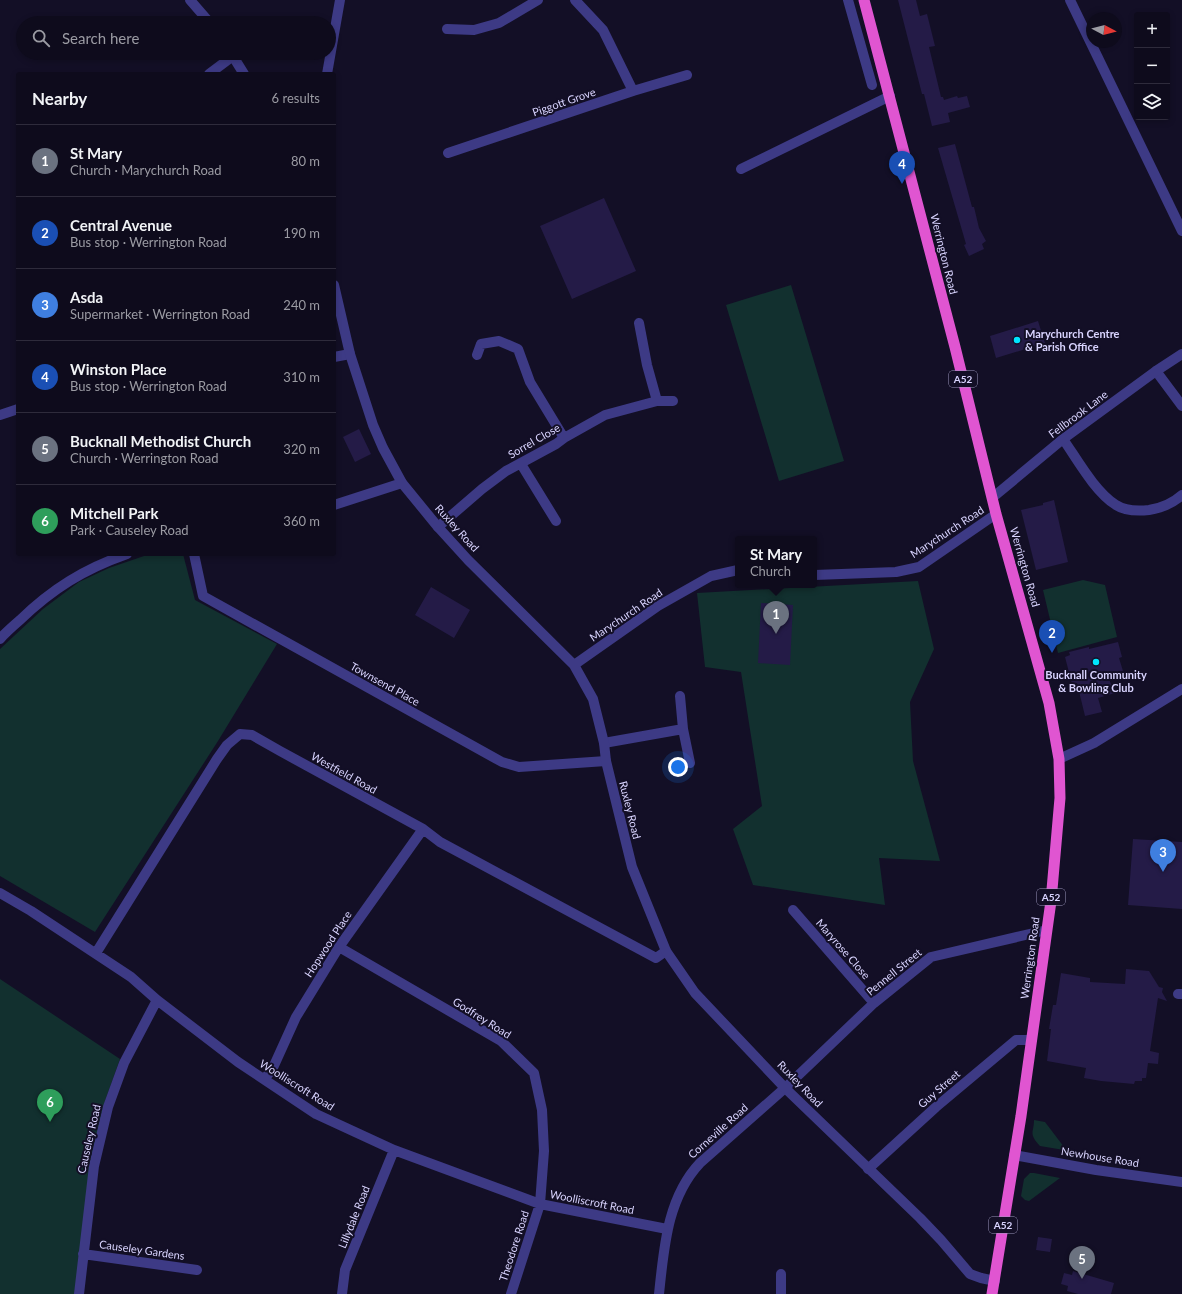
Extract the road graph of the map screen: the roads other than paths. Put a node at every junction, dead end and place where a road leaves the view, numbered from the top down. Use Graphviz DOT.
graph roads {
  1 [pos="190,0"];
  2 [pos="340,0"];
  3 [pos="538,0"];
  4 [pos="575,0"];
  5 [pos="848,0"];
  6 [pos="864,0"];
  7 [pos="1070,0"];
  8 [pos="204,16"];
  9 [pos="336,23"];
  10 [pos="447,29"];
  11 [pos="878,50"];
  12 [pos="864,55"];
  13 [pos="225,60"];
  14 [pos="236,60"];
  15 [pos="329,60"];
  16 [pos="211,72"];
  17 [pos="243,72"];
  18 [pos="327,72"];
  19 [pos="687,75"];
  20 [pos="872,85"];
  21 [pos="633,91"];
  22 [pos="890,96"];
  23 [pos="448,153"];
  24 [pos="741,169"];
  25 [pos="1182,231"];
  26 [pos="336,294"];
  27 [pos="639,323"];
  28 [pos="350,354"];
  29 [pos="1182,354"];
  30 [pos="477,355"];
  31 [pos="336,357"];
  32 [pos="1156,371"];
  33 [pos="657,401"];
  34 [pos="673,401"];
  35 [pos="1182,406"];
  36 [pos="16,410"];
  37 [pos="0,415"];
  38 [pos="564,438"];
  39 [pos="1063,439"];
  40 [pos="520,464"];
  41 [pos="402,483"];
  42 [pos="1182,495"];
  43 [pos="992,498"];
  44 [pos="336,504"];
  45 [pos="996,514"];
  46 [pos="556,521"];
  47 [pos="438,527"];
  48 [pos="121,556"];
  49 [pos="194,556"];
  50 [pos="735,571"];
  51 [pos="817,575"];
  52 [pos="0,639"];
  53 [pos="574,665"];
  54 [pos="1182,689"];
  55 [pos="680,696"];
  56 [pos="683,729"];
  57 [pos="604,743"];
  58 [pos="1059,759"];
  59 [pos="606,761"];
  60 [pos="690,763"];
  61 [pos="423,829"];
  62 [pos="0,893"];
  63 [pos="793,910"];
  64 [pos="1047,930"];
  65 [pos="339,947"];
  66 [pos="666,951"];
  67 [pos="96,953"];
  68 [pos="157,1000"];
  69 [pos="874,1003"];
  70 [pos="1031,1040"];
  71 [pos="264,1079"];
  72 [pos="785,1088"];
  73 [pos="394,1150"];
  74 [pos="1014,1155"];
  75 [pos="868,1169"];
  76 [pos="1182,1182"];
  77 [pos="540,1204"];
  78 [pos="668,1229"];
  79 [pos="83,1254"];
  80 [pos="197,1270"];
  81 [pos="781,1274"];
  82 [pos="995,1281"];
  83 [pos="79,1294"];
  84 [pos="342,1294"];
  85 [pos="511,1294"];
  86 [pos="659,1294"];
  87 [pos="781,1294"];
  88 [pos="992,1294"];
  1 -- 8 [label="street"];
  2 -- 9 [label="street"];
  3 -- 10 [label="street"];
  4 -- 21 [label="street"];
  5 -- 12 [label="street"];
  6 -- 11 [label="highway, Werrington Road / A52"];
  7 -- 25 [label="street"];
  11 -- 12 [label="street"];
  11 -- 22 [label="highway, Werrington Road / A52"];
  12 -- 20 [label="street"];
  13 -- 16 [label="street"];
  14 -- 17 [label="street"];
  15 -- 18 [label="street"];
  19 -- 21 [label="street, Piggott Grove"];
  21 -- 23 [label="street, Piggott Grove"];
  22 -- 24 [label="street"];
  22 -- 43 [label="highway, Werrington Road / A52"];
  26 -- 28 [label="street, Ruxley Road"];
  27 -- 33 [label="street"];
  28 -- 31 [label="street"];
  28 -- 41 [label="street, Ruxley Road"];
  29 -- 32 [label="street, Fellbrook Lane"];
  30 -- 38 [label="street"];
  32 -- 35 [label="street"];
  32 -- 39 [label="street, Fellbrook Lane"];
  33 -- 34 [label="street, Sorrel Close"];
  33 -- 38 [label="street, Sorrel Close"];
  36 -- 37 [label="street"];
  38 -- 40 [label="street, Sorrel Close"];
  39 -- 42 [label="street"];
  39 -- 43 [label="street, Fellbrook Lane"];
  40 -- 46 [label="street"];
  40 -- 47 [label="street, Sorrel Close"];
  41 -- 44 [label="street"];
  41 -- 47 [label="street, Ruxley Road"];
  43 -- 45 [label="highway, Werrington Road / A52"];
  45 -- 51 [label="street, Marychurch Road"];
  45 -- 58 [label="highway, Werrington Road / A52"];
  47 -- 53 [label="street, Ruxley Road"];
  48 -- 52 [label="street"];
  49 -- 59 [label="street, Townsend Place"];
  50 -- 53 [label="street, Marychurch Road"];
  53 -- 57 [label="street, Ruxley Road"];
  54 -- 58 [label="street"];
  55 -- 56 [label="street"];
  56 -- 57 [label="street"];
  56 -- 60 [label="street"];
  57 -- 59 [label="street, Ruxley Road"];
  58 -- 64 [label="highway, Werrington Road / A52"];
  59 -- 66 [label="street, Ruxley Road"];
  61 -- 65 [label="street, Hopwood Place"];
  61 -- 66 [label="street, Westfield Road"];
  61 -- 67 [label="street, Westfield Road"];
  62 -- 67 [label="street, Woolliscroft Road"];
  63 -- 69 [label="street, Maryrose Close"];
  64 -- 69 [label="street, Pennell Street"];
  64 -- 70 [label="highway, Werrington Road / A52"];
  65 -- 71 [label="street, Hopwood Place"];
  65 -- 77 [label="street, Godfrey Road"];
  66 -- 72 [label="street, Ruxley Road"];
  67 -- 68 [label="street, Woolliscroft Road"];
  68 -- 71 [label="street, Woolliscroft Road"];
  68 -- 79 [label="street, Causeley Road"];
  69 -- 72 [label="street, Pennell Street"];
  70 -- 74 [label="highway, Werrington Road / A52"];
  70 -- 75 [label="street, Guy Street"];
  71 -- 73 [label="street, Woolliscroft Road"];
  72 -- 75 [label="street, Ruxley Road"];
  72 -- 78 [label="street, Corneville Road"];
  73 -- 77 [label="street, Woolliscroft Road"];
  73 -- 84 [label="street, Lillydale Road"];
  74 -- 76 [label="street, Newhouse Road"];
  74 -- 82 [label="highway, Werrington Road / A52"];
  75 -- 82 [label="street, Ruxley Road"];
  77 -- 78 [label="street, Woolliscroft Road"];
  77 -- 85 [label="street, Theodore Road"];
  78 -- 86 [label="street, Corneville Road"];
  79 -- 80 [label="street, Causeley Gardens"];
  79 -- 83 [label="street, Causeley Road"];
  81 -- 87 [label="street"];
  82 -- 88 [label="highway, Werrington Road / A52"];
}
